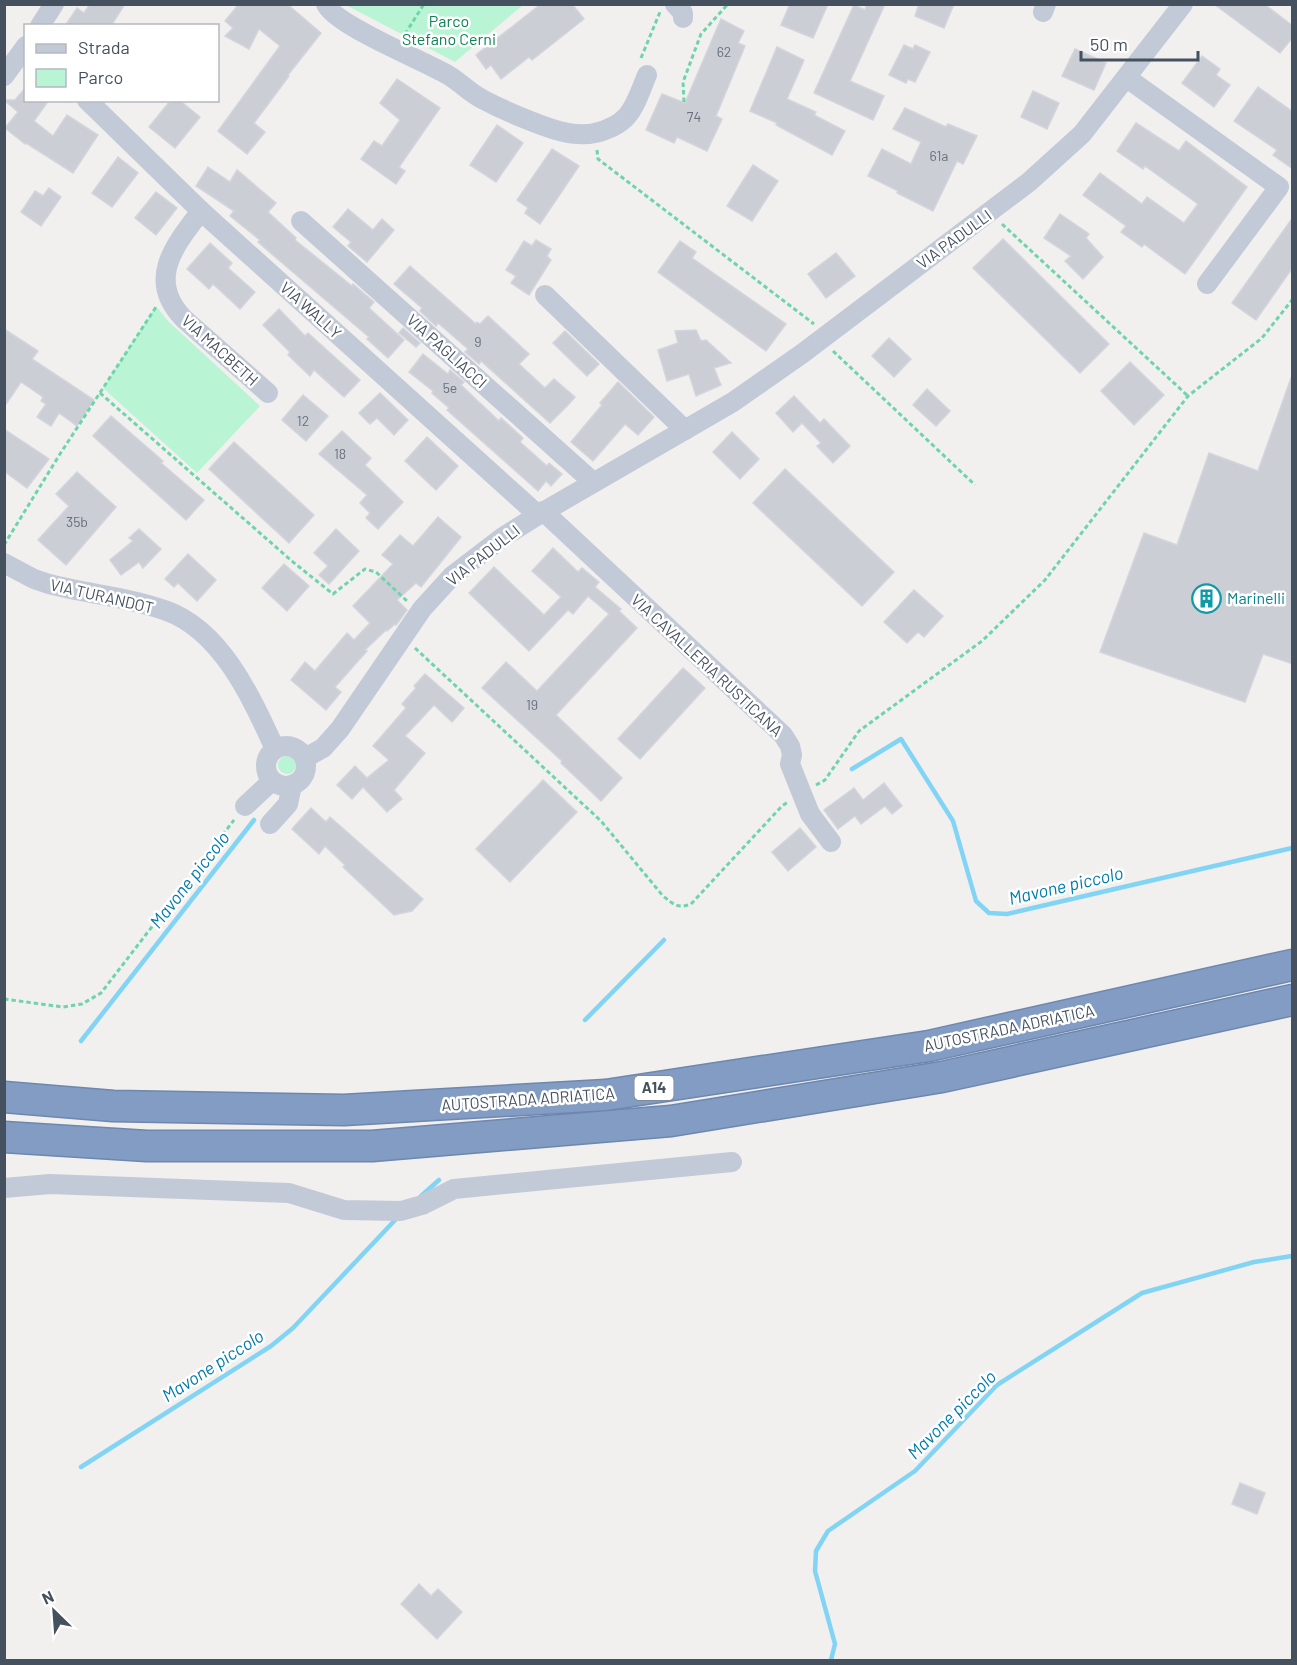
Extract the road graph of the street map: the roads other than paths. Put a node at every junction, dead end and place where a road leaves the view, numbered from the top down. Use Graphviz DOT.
graph roads {
  1 [pos="54,4"];
  2 [pos="326,4"];
  3 [pos="1183,4"];
  4 [pos="41,24"];
  5 [pos="24,49"];
  6 [pos="647,75"];
  7 [pos="4,76"];
  8 [pos="1127,78"];
  9 [pos="89,102"];
  10 [pos="201,211"];
  11 [pos="301,221"];
  12 [pos="1207,284"];
  13 [pos="545,295"];
  14 [pos="268,393"];
  15 [pos="685,430"];
  16 [pos="593,482"];
  17 [pos="541,513"];
  18 [pos="4,563"];
  19 [pos="275,749"];
  20 [pos="305,758"];
  21 [pos="272,781"];
  22 [pos="292,785"];
  23 [pos="245,806"];
  24 [pos="270,824"];
  25 [pos="831,842"];
  26 [pos="1293,964"];
  27 [pos="1293,1000"];
  28 [pos="4,1097"];
  29 [pos="4,1137"];
  30 [pos="732,1162"];
  31 [pos="4,1188"];
  1 -- 4 [label="street"];
  2 -- 6 [label="street"];
  3 -- 8 [label="street, VIA PADULLI"];
  5 -- 7 [label="street"];
  8 -- 12 [label="street"];
  8 -- 15 [label="street, VIA PADULLI"];
  9 -- 10 [label="street, VIA WALLY"];
  10 -- 14 [label="street, VIA MACBETH"];
  10 -- 17 [label="street, VIA WALLY"];
  11 -- 16 [label="street, VIA PAGLIACCI"];
  13 -- 15 [label="street"];
  15 -- 16 [label="street, VIA PADULLI"];
  16 -- 17 [label="street, VIA PADULLI"];
  17 -- 20 [label="street, VIA PADULLI"];
  17 -- 25 [label="street, VIA CAVALLERIA RUSTICANA"];
  18 -- 19 [label="street, VIA TURANDOT"];
  19 -- 20 [label="street"];
  19 -- 21 [label="street"];
  20 -- 22 [label="street"];
  21 -- 22 [label="street"];
  21 -- 23 [label="street"];
  22 -- 24 [label="street"];
  26 -- 28 [label="highway, AUTOSTRADA ADRIATICA / A14"];
  27 -- 29 [label="highway, AUTOSTRADA ADRIATICA / A14"];
  30 -- 31 [label="street"];
}
